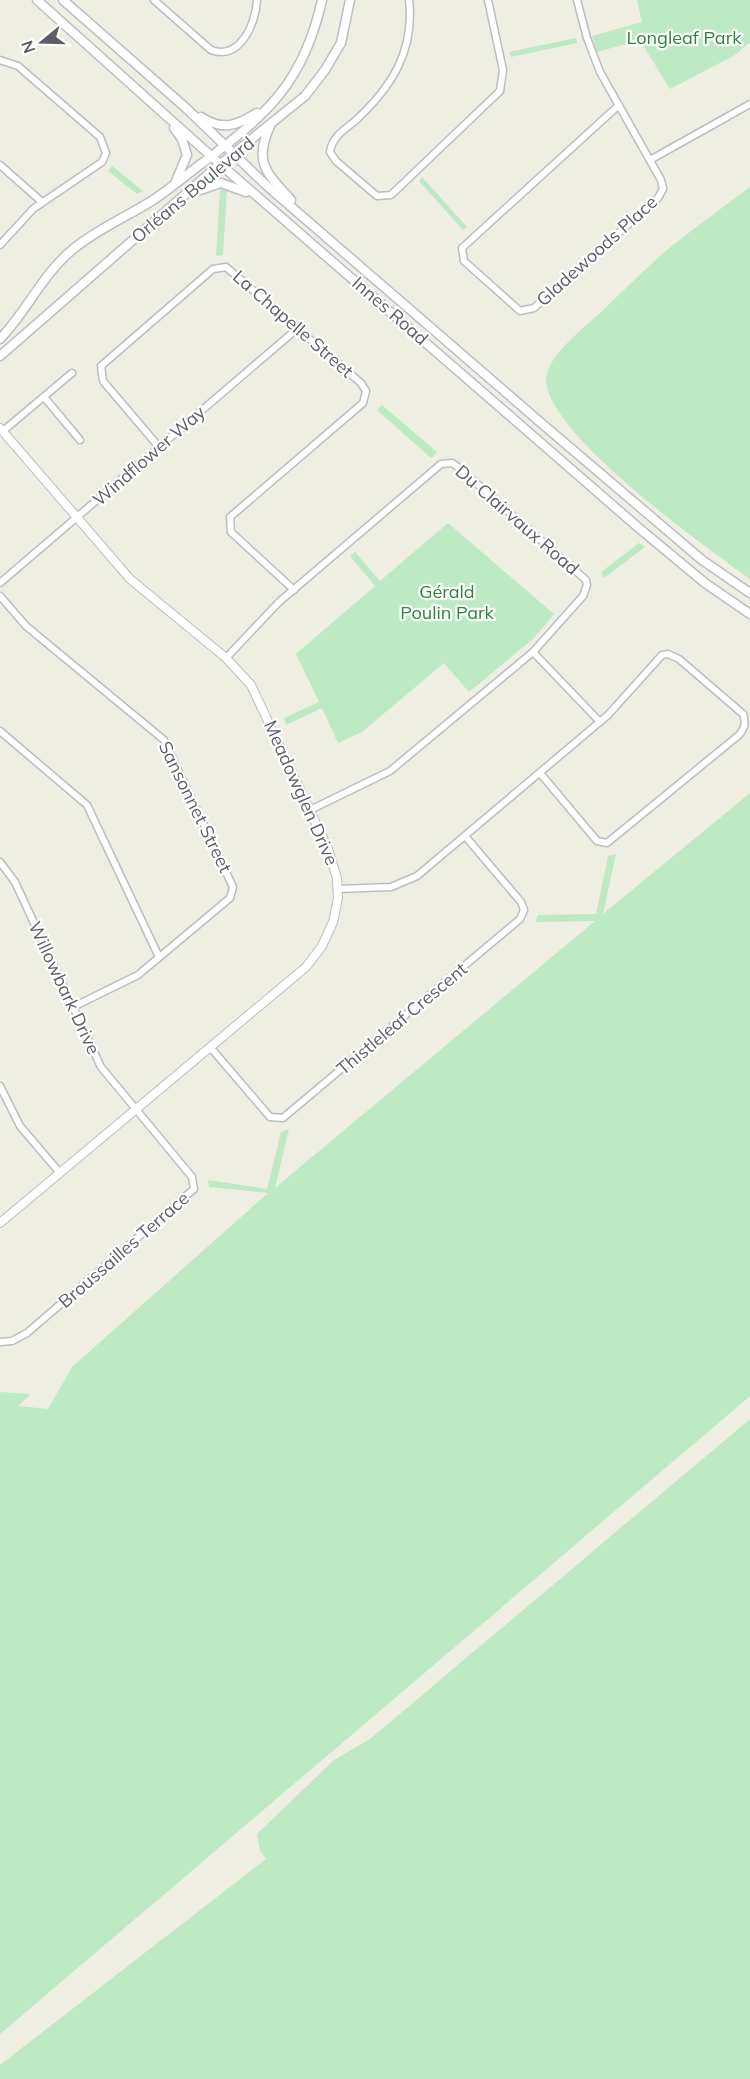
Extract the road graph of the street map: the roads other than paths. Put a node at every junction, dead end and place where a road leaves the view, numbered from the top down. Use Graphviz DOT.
graph roads {
  1 [pos="38,0"];
  2 [pos="63,0"];
  3 [pos="154,0"];
  4 [pos="257,0"];
  5 [pos="322,0"];
  6 [pos="350,0"];
  7 [pos="409,0"];
  8 [pos="489,0"];
  9 [pos="577,0"];
  10 [pos="0,60"];
  11 [pos="132,84"];
  12 [pos="275,102"];
  13 [pos="750,104"];
  14 [pos="619,105"];
  15 [pos="186,108"];
  16 [pos="270,126"];
  17 [pos="226,146"];
  18 [pos="234,154"];
  19 [pos="212,157"];
  20 [pos="650,160"];
  21 [pos="220,164"];
  22 [pos="0,165"];
  23 [pos="173,187"];
  24 [pos="183,198"];
  25 [pos="260,199"];
  26 [pos="42,202"];
  27 [pos="311,223"];
  28 [pos="0,245"];
  29 [pos="298,328"];
  30 [pos="0,339"];
  31 [pos="0,356"];
  32 [pos="72,373"];
  33 [pos="44,397"];
  34 [pos="2,430"];
  35 [pos="80,440"];
  36 [pos="159,447"];
  37 [pos="77,518"];
  38 [pos="0,583"];
  39 [pos="294,590"];
  40 [pos="750,593"];
  41 [pos="0,596"];
  42 [pos="750,614"];
  43 [pos="533,652"];
  44 [pos="226,658"];
  45 [pos="600,722"];
  46 [pos="0,731"];
  47 [pos="540,773"];
  48 [pos="310,810"];
  49 [pos="465,836"];
  50 [pos="0,862"];
  51 [pos="337,889"];
  52 [pos="159,957"];
  53 [pos="73,1007"];
  54 [pos="210,1047"];
  55 [pos="0,1086"];
  56 [pos="135,1110"];
  57 [pos="60,1173"];
  58 [pos="0,1223"];
  59 [pos="0,1342"];
  1 -- 11 [label="main road, Innes Road"];
  2 -- 15 [label="main road, Innes Road"];
  3 -- 4 [label="street"];
  5 -- 12 [label="main road, Orléans Boulevard"];
  6 -- 16 [label="main road, Orléans Boulevard"];
  7 -- 8 [label="street"];
  9 -- 14 [label="street, Gladewoods Place"];
  10 -- 26 [label="street"];
  11 -- 19 [label="main road, Innes Road"];
  11 -- 23 [label="main road"];
  12 -- 15 [label="main road"];
  12 -- 17 [label="main road, Orléans Boulevard"];
  13 -- 20 [label="street"];
  14 -- 20 [label="street, Gladewoods Place"];
  14 -- 20 [label="street, Gladewoods Place"];
  15 -- 17 [label="main road, Innes Road"];
  16 -- 18 [label="main road, Orléans Boulevard"];
  16 -- 27 [label="main road"];
  17 -- 18 [label="main road, Innes Road"];
  17 -- 19 [label="main road, Orléans Boulevard"];
  18 -- 21 [label="main road, Orléans Boulevard"];
  18 -- 27 [label="main road, Innes Road"];
  19 -- 21 [label="main road, Innes Road"];
  19 -- 23 [label="main road, Orléans Boulevard"];
  21 -- 24 [label="main road, Orléans Boulevard"];
  21 -- 25 [label="main road, Innes Road"];
  22 -- 26 [label="street"];
  23 -- 30 [label="main road, Orléans Boulevard"];
  24 -- 25 [label="main road"];
  24 -- 31 [label="main road, Orléans Boulevard"];
  25 -- 42 [label="main road, Innes Road"];
  26 -- 28 [label="street"];
  27 -- 40 [label="main road, Innes Road"];
  29 -- 36 [label="street, Windflower Way"];
  29 -- 36 [label="street, La Chapelle Street"];
  29 -- 39 [label="street, La Chapelle Street"];
  32 -- 33 [label="street"];
  33 -- 34 [label="street"];
  33 -- 35 [label="street"];
  34 -- 37 [label="street, Meadowglen Drive"];
  36 -- 37 [label="street, Windflower Way"];
  37 -- 38 [label="street, Windflower Way"];
  37 -- 44 [label="street, Meadowglen Drive"];
  39 -- 43 [label="street, Du Clairvaux Road"];
  39 -- 44 [label="street, Du Clairvaux Road"];
  41 -- 52 [label="street, Sansonnet Street"];
  43 -- 45 [label="street"];
  43 -- 48 [label="street, Du Clairvaux Road"];
  44 -- 48 [label="street, Meadowglen Drive"];
  45 -- 47 [label="street"];
  45 -- 47 [label="street"];
  46 -- 52 [label="street"];
  47 -- 49 [label="street"];
  48 -- 51 [label="street, Meadowglen Drive"];
  49 -- 51 [label="street"];
  49 -- 54 [label="street, Thistleleaf Crescent"];
  50 -- 53 [label="street, Willowbark Drive"];
  51 -- 54 [label="street, Meadowglen Drive"];
  52 -- 53 [label="street, Sansonnet Street"];
  53 -- 56 [label="street, Willowbark Drive"];
  54 -- 56 [label="street, Meadowglen Drive"];
  55 -- 57 [label="street"];
  56 -- 57 [label="street, Meadowglen Drive"];
  56 -- 59 [label="street, Broussailles Terrace"];
  57 -- 58 [label="street, Meadowglen Drive"];
}
